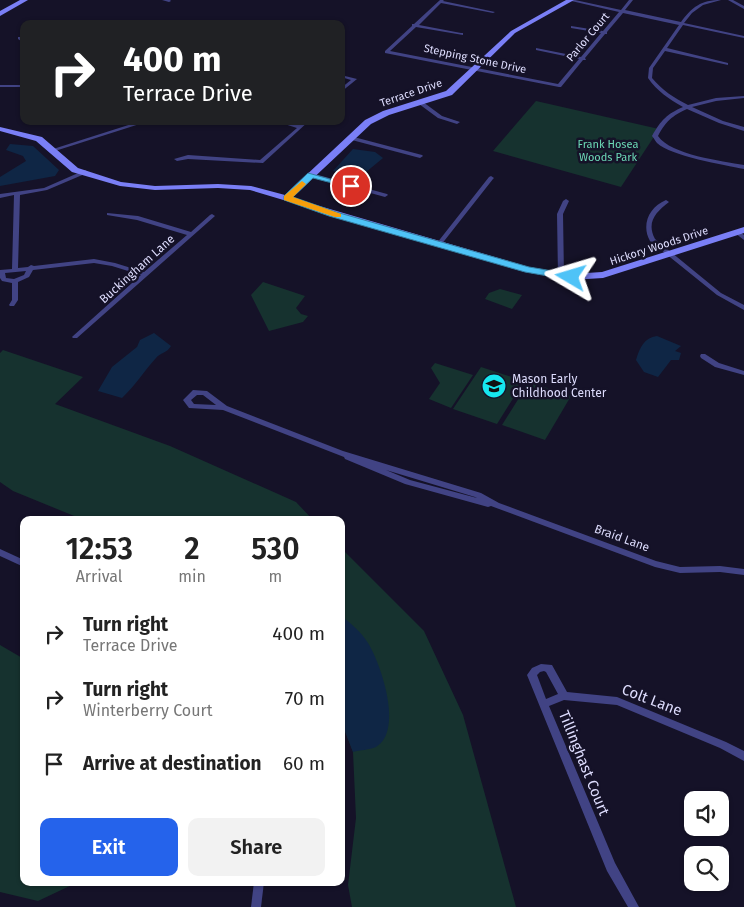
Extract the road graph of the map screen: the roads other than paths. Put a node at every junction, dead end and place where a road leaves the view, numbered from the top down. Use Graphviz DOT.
graph roads {
  1 [pos="25,0"];
  2 [pos="164,0"];
  3 [pos="570,0"];
  4 [pos="631,0"];
  5 [pos="719,0"];
  6 [pos="730,0"];
  7 [pos="170,1"];
  8 [pos="441,1"];
  9 [pos="744,8"];
  10 [pos="622,11"];
  11 [pos="493,12"];
  12 [pos="0,14"];
  13 [pos="682,24"];
  14 [pos="414,25"];
  15 [pos="573,27"];
  16 [pos="605,33"];
  17 [pos="461,34"];
  18 [pos="744,37"];
  19 [pos="538,49"];
  20 [pos="664,49"];
  21 [pos="584,59"];
  22 [pos="726,64"];
  23 [pos="475,69"];
  24 [pos="345,77"];
  25 [pos="0,86"];
  26 [pos="20,86"];
  27 [pos="559,86"];
  28 [pos="345,88"];
  29 [pos="744,97"];
  30 [pos="421,103"];
  31 [pos="690,107"];
  32 [pos="457,122"];
  33 [pos="134,125"];
  34 [pos="292,125"];
  35 [pos="302,125"];
  36 [pos="0,127"];
  37 [pos="300,127"];
  38 [pos="744,129"];
  39 [pos="350,138"];
  40 [pos="56,149"];
  41 [pos="420,156"];
  42 [pos="177,159"];
  43 [pos="744,167"];
  44 [pos="85,172"];
  45 [pos="311,175"];
  46 [pos="491,178"];
  47 [pos="17,195"];
  48 [pos="385,195"];
  49 [pos="0,196"];
  50 [pos="287,198"];
  51 [pos="566,201"];
  52 [pos="666,202"];
  53 [pos="109,214"];
  54 [pos="212,216"];
  55 [pos="742,233"];
  56 [pos="192,234"];
  57 [pos="439,244"];
  58 [pos="670,254"];
  59 [pos="31,267"];
  60 [pos="15,270"];
  61 [pos="0,272"];
  62 [pos="146,275"];
  63 [pos="561,276"];
  64 [pos="15,281"];
  65 [pos="12,305"];
  66 [pos="744,308"];
  67 [pos="75,337"];
  68 [pos="703,356"];
  69 [pos="744,373"];
  70 [pos="224,408"];
  71 [pos="0,552"];
  72 [pos="20,562"];
  73 [pos="744,572"];
  74 [pos="564,696"];
  75 [pos="544,704"];
  76 [pos="744,756"];
  77 [pos="259,886"];
  78 [pos="256,907"];
  79 [pos="634,907"];
  1 -- 12 [label="street"];
  2 -- 7 [label="street"];
  3 -- 10 [label="street"];
  3 -- 23 [label="street, Terrace Drive"];
  4 -- 10 [label="street, Parlor Court"];
  5 -- 13 [label="street"];
  6 -- 9 [label="street"];
  8 -- 11 [label="street"];
  8 -- 14 [label="street"];
  10 -- 13 [label="street"];
  10 -- 16 [label="street, Parlor Court"];
  13 -- 18 [label="street"];
  13 -- 20 [label="street"];
  14 -- 17 [label="street"];
  14 -- 23 [label="street, Stepping Stone Drive"];
  15 -- 16 [label="street"];
  16 -- 21 [label="street, Parlor Court"];
  19 -- 21 [label="street"];
  20 -- 22 [label="street"];
  20 -- 31 [label="street"];
  21 -- 27 [label="street, Parlor Court"];
  23 -- 27 [label="street, Stepping Stone Drive"];
  23 -- 30 [label="street, Terrace Drive"];
  24 -- 28 [label="street"];
  25 -- 26 [label="street"];
  29 -- 31 [label="street"];
  30 -- 32 [label="street"];
  30 -- 39 [label="street, Terrace Drive"];
  31 -- 38 [label="street"];
  31 -- 43 [label="street"];
  33 -- 40 [label="street"];
  34 -- 37 [label="street"];
  35 -- 37 [label="street"];
  36 -- 40 [label="street, Hickory Woods Drive"];
  37 -- 42 [label="street"];
  39 -- 41 [label="street"];
  39 -- 45 [label="street, Terrace Drive"];
  40 -- 44 [label="street, Hickory Woods Drive"];
  44 -- 47 [label="street"];
  44 -- 50 [label="street, Hickory Woods Drive"];
  45 -- 48 [label="street"];
  45 -- 50 [label="street, Terrace Drive"];
  46 -- 57 [label="street"];
  47 -- 49 [label="street"];
  47 -- 60 [label="street"];
  50 -- 57 [label="street, Hickory Woods Drive"];
  51 -- 63 [label="street"];
  52 -- 58 [label="street"];
  53 -- 56 [label="street"];
  54 -- 56 [label="street, Buckingham Lane"];
  55 -- 58 [label="street, Hickory Woods Drive"];
  56 -- 62 [label="street, Buckingham Lane"];
  57 -- 63 [label="street, Hickory Woods Drive"];
  58 -- 63 [label="street, Hickory Woods Drive"];
  58 -- 66 [label="street"];
  59 -- 60 [label="street"];
  59 -- 62 [label="street"];
  59 -- 64 [label="street"];
  60 -- 61 [label="street"];
  61 -- 64 [label="street"];
  62 -- 67 [label="street, Buckingham Lane"];
  64 -- 65 [label="street"];
  68 -- 69 [label="street"];
  70 -- 73 [label="street, Braid Lane"];
  71 -- 72 [label="street"];
  74 -- 75 [label="street, Colt Lane"];
  74 -- 75 [label="street, Tillinghast Court"];
  74 -- 76 [label="street, Colt Lane"];
  75 -- 79 [label="street, Tillinghast Court"];
  77 -- 78 [label="street"];
}
